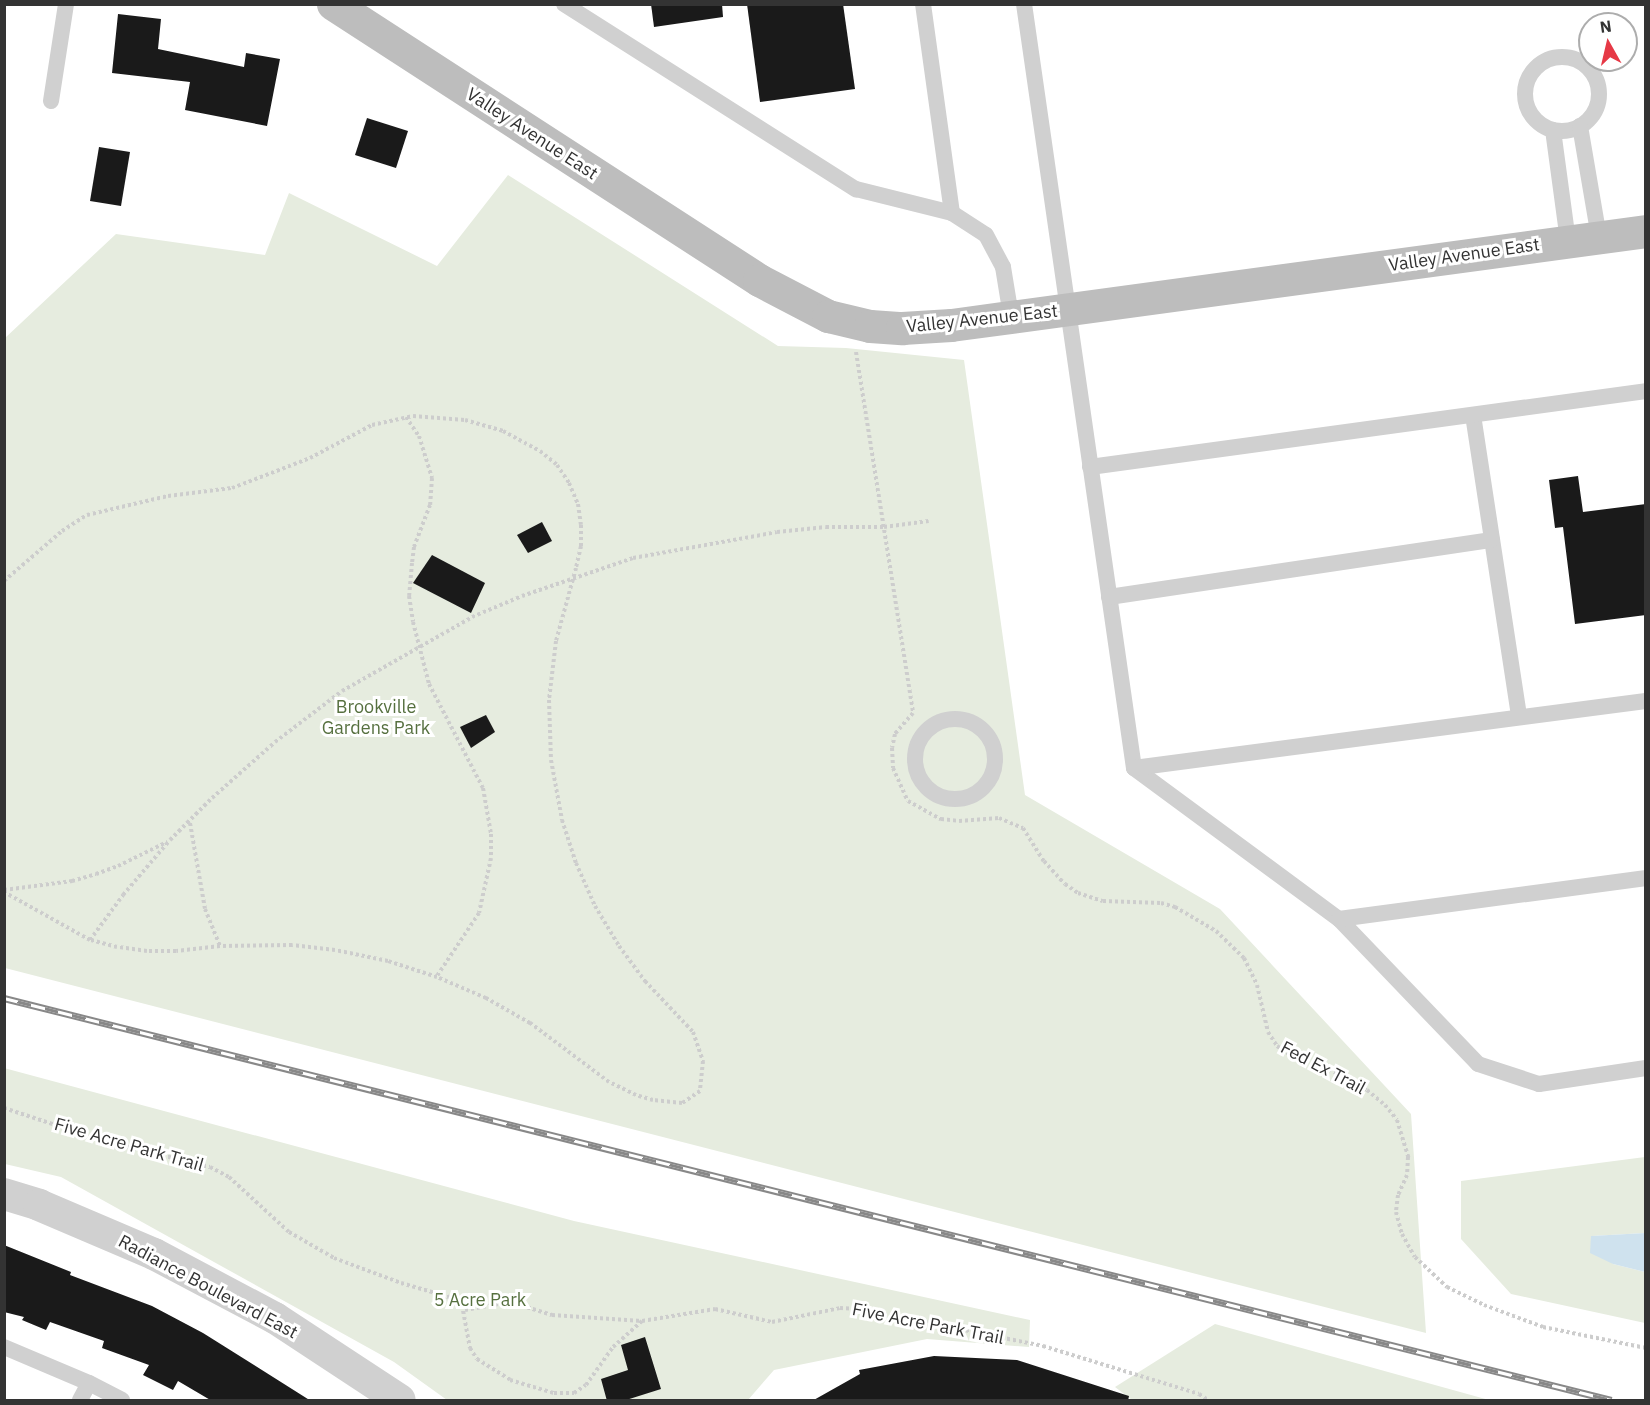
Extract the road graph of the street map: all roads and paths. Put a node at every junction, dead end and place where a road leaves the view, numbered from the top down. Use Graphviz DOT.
graph roads {
  1 [pos="66,4"];
  2 [pos="333,4"];
  3 [pos="564,4"];
  4 [pos="923,4"];
  5 [pos="1024,4"];
  6 [pos="51,101"];
  7 [pos="1580,126"];
  8 [pos="1553,130"];
  9 [pos="952,213"];
  10 [pos="1646,231"];
  11 [pos="1583,239"];
  12 [pos="1067,310"];
  13 [pos="1011,316"];
  14 [pos="858,323"];
  15 [pos="1646,391"];
  16 [pos="1473,415"];
  17 [pos="406,417"];
  18 [pos="1090,467"];
  19 [pos="929,521"];
  20 [pos="884,527"];
  21 [pos="1492,540"];
  22 [pos="572,578"];
  23 [pos="4,581"];
  24 [pos="1109,597"];
  25 [pos="418,646"];
  26 [pos="1646,701"];
  27 [pos="1519,717"];
  28 [pos="1134,768"];
  29 [pos="993,772"];
  30 [pos="190,822"];
  31 [pos="170,840"];
  32 [pos="1646,878"];
  33 [pos="4,891"];
  34 [pos="1339,919"];
  35 [pos="90,940"];
  36 [pos="220,946"];
  37 [pos="437,977"];
  38 [pos="1646,1068"];
  39 [pos="4,1108"];
  40 [pos="4,1194"];
  41 [pos="465,1310"];
  42 [pos="642,1321"];
  43 [pos="4,1347"];
  44 [pos="1646,1348"];
  45 [pos="89,1383"];
  46 [pos="80,1401"];
  47 [pos="122,1401"];
  48 [pos="400,1401"];
  49 [pos="1208,1401"];
  1 -- 6 [label="lane"];
  2 -- 14 [label="main road, Valley Avenue East"];
  3 -- 9 [label="lane"];
  4 -- 9 [label="lane"];
  5 -- 12 [label="lane"];
  7 -- 8 [label="lane"];
  7 -- 8 [label="lane"];
  7 -- 11 [label="lane"];
  8 -- 11 [label="lane"];
  9 -- 13 [label="lane"];
  10 -- 11 [label="main road, Valley Avenue East"];
  11 -- 12 [label="main road, Valley Avenue East"];
  12 -- 13 [label="main road, Valley Avenue East"];
  12 -- 18 [label="lane"];
  13 -- 14 [label="main road, Valley Avenue East"];
  14 -- 20 [label="path"];
  15 -- 16 [label="lane"];
  16 -- 18 [label="lane"];
  16 -- 21 [label="lane"];
  17 -- 22 [label="path"];
  17 -- 23 [label="path"];
  17 -- 25 [label="path"];
  18 -- 24 [label="lane"];
  19 -- 20 [label="path"];
  20 -- 22 [label="path"];
  20 -- 44 [label="path, Fed Ex Trail"];
  21 -- 24 [label="lane"];
  21 -- 27 [label="lane"];
  22 -- 25 [label="path"];
  22 -- 37 [label="path"];
  24 -- 28 [label="lane"];
  25 -- 30 [label="path"];
  25 -- 37 [label="path"];
  26 -- 27 [label="lane"];
  27 -- 28 [label="lane"];
  28 -- 34 [label="lane"];
  29 -- 29 [label="lane"];
  30 -- 31 [label="path"];
  30 -- 36 [label="path"];
  31 -- 33 [label="path"];
  31 -- 35 [label="path"];
  32 -- 34 [label="lane"];
  33 -- 35 [label="path"];
  34 -- 38 [label="lane"];
  35 -- 36 [label="path"];
  36 -- 37 [label="path"];
  39 -- 41 [label="path, Five Acre Park Trail"];
  40 -- 48 [label="street, Radiance Boulevard East"];
  41 -- 42 [label="path, Five Acre Park Trail"];
  41 -- 42 [label="path"];
  42 -- 49 [label="path, Five Acre Park Trail"];
  43 -- 45 [label="lane"];
  45 -- 46 [label="lane"];
  45 -- 47 [label="lane"];
}
